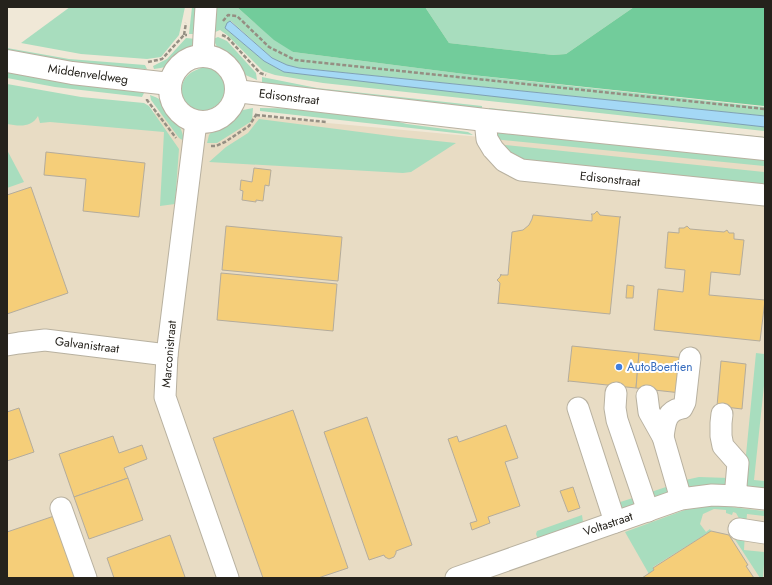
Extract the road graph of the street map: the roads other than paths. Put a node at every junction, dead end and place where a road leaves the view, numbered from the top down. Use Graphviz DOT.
graph roads {
  1 [pos="206,7"];
  2 [pos="203,56"];
  3 [pos="7,61"];
  4 [pos="170,84"];
  5 [pos="236,91"];
  6 [pos="485,120"];
  7 [pos="196,122"];
  8 [pos="765,149"];
  9 [pos="765,195"];
  10 [pos="7,345"];
  11 [pos="167,355"];
  12 [pos="690,358"];
  13 [pos="616,393"];
  14 [pos="647,396"];
  15 [pos="578,408"];
  16 [pos="722,414"];
  17 [pos="663,437"];
  18 [pos="738,496"];
  19 [pos="681,499"];
  20 [pos="765,499"];
  21 [pos="61,508"];
  22 [pos="648,511"];
  23 [pos="615,522"];
  24 [pos="739,529"];
  25 [pos="765,533"];
  26 [pos="86,578"];
  27 [pos="228,578"];
  28 [pos="456,578"];
  1 -- 2 [label="street"];
  2 -- 4 [label="main road"];
  2 -- 5 [label="main road"];
  3 -- 4 [label="main road, Middenveldweg"];
  4 -- 7 [label="main road"];
  5 -- 6 [label="main road, Edisonstraat"];
  5 -- 7 [label="main road"];
  6 -- 8 [label="main road, Edisonstraat"];
  6 -- 9 [label="street, Edisonstraat"];
  7 -- 11 [label="street, Marconistraat"];
  10 -- 11 [label="street, Galvanistraat"];
  11 -- 27 [label="street, Marconistraat"];
  12 -- 17 [label="street"];
  13 -- 22 [label="street"];
  14 -- 17 [label="street"];
  15 -- 23 [label="street"];
  16 -- 18 [label="street"];
  17 -- 19 [label="street"];
  18 -- 19 [label="street, Voltastraat"];
  18 -- 20 [label="street, Voltastraat"];
  19 -- 22 [label="street, Voltastraat"];
  21 -- 26 [label="street"];
  22 -- 23 [label="street, Voltastraat"];
  23 -- 28 [label="street, Voltastraat"];
  24 -- 25 [label="street"];
}
